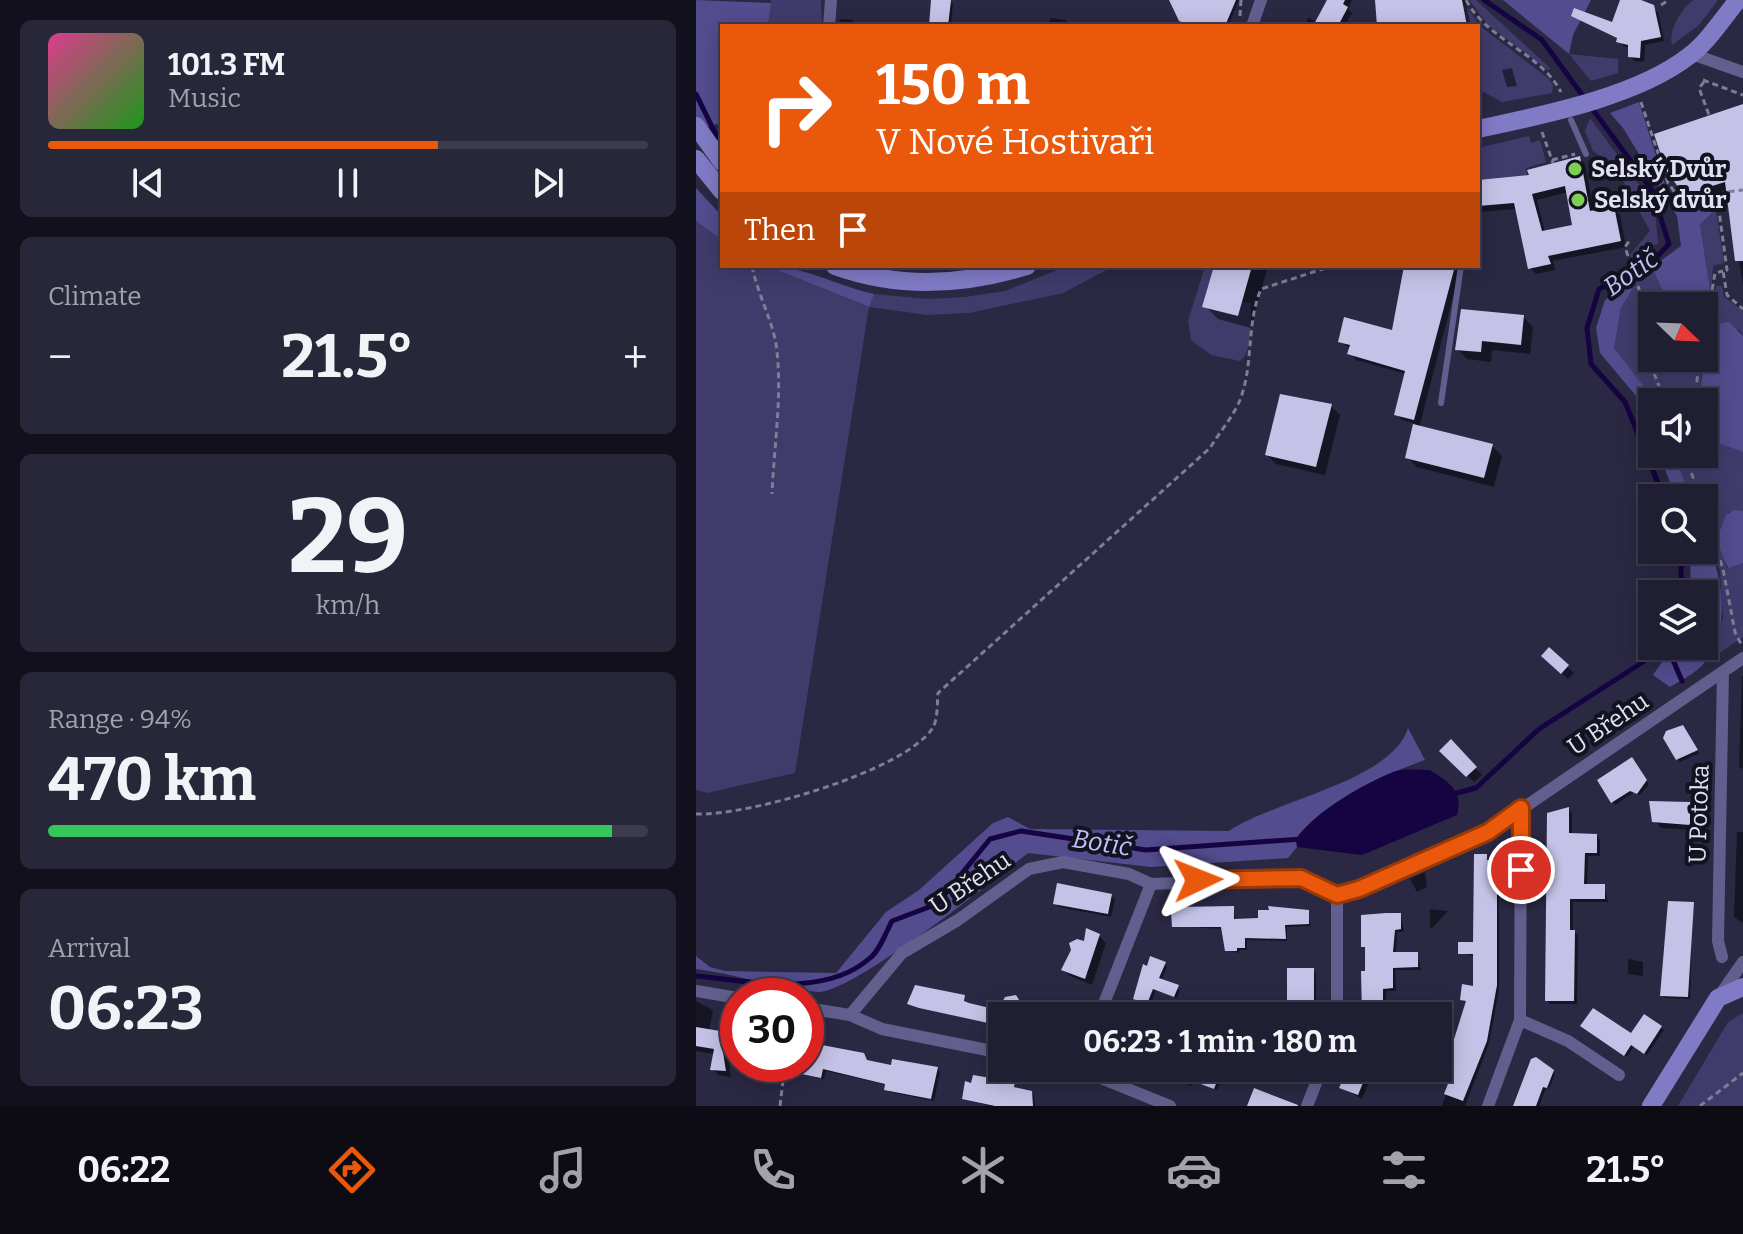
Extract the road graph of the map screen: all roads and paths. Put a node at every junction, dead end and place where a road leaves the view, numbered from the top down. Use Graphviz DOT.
graph roads {
  1 [pos="831,0"];
  2 [pos="1241,0"];
  3 [pos="1261,0"];
  4 [pos="1466,0"];
  5 [pos="1669,0"];
  6 [pos="1738,0"];
  7 [pos="1661,5"];
  8 [pos="829,24"];
  9 [pos="1239,24"];
  10 [pos="1253,24"];
  11 [pos="1692,54"];
  12 [pos="1743,72"];
  13 [pos="1561,92"];
  14 [pos="1743,95"];
  15 [pos="1640,98"];
  16 [pos="1574,112"];
  17 [pos="1709,115"];
  18 [pos="696,126"];
  19 [pos="1480,129"];
  20 [pos="1541,129"];
  21 [pos="1586,153"];
  22 [pos="696,159"];
  23 [pos="720,159"];
  24 [pos="720,189"];
  25 [pos="1743,190"];
  26 [pos="1717,196"];
  27 [pos="1630,240"];
  28 [pos="1628,256"];
  29 [pos="753,268"];
  30 [pos="849,268"];
  31 [pos="1018,268"];
  32 [pos="1326,268"];
  33 [pos="1461,268"];
  34 [pos="1723,271"];
  35 [pos="876,272"];
  36 [pos="1638,286"];
  37 [pos="1712,292"];
  38 [pos="1743,309"];
  39 [pos="1660,388"];
  40 [pos="1441,403"];
  41 [pos="772,494"];
  42 [pos="1718,554"];
  43 [pos="1742,644"];
  44 [pos="1743,658"];
  45 [pos="1723,672"];
  46 [pos="1521,808"];
  47 [pos="696,814"];
  48 [pos="1151,884"];
  49 [pos="1337,895"];
  50 [pos="1722,957"];
  51 [pos="1743,962"];
  52 [pos="1743,987"];
  53 [pos="696,991"];
  54 [pos="720,995"];
  55 [pos="1718,998"];
  56 [pos="1105,1002"];
  57 [pos="1337,1002"];
  58 [pos="824,1011"];
  59 [pos="850,1015"];
  60 [pos="1520,1020"];
  61 [pos="988,1050"];
  62 [pos="1743,1073"];
  63 [pos="1619,1075"];
  64 [pos="783,1082"];
  65 [pos="1112,1082"];
  66 [pos="1316,1082"];
  67 [pos="780,1106"];
  68 [pos="1170,1106"];
  69 [pos="1307,1106"];
  70 [pos="1488,1106"];
  71 [pos="1651,1106"];
  72 [pos="1700,1106"];
  1 -- 8 [label="street"];
  2 -- 9 [label="path"];
  3 -- 10 [label="street"];
  4 -- 13 [label="path"];
  5 -- 7 [label="path"];
  6 -- 11 [label="main road"];
  11 -- 12 [label="street"];
  11 -- 16 [label="main road"];
  14 -- 17 [label="path"];
  15 -- 26 [label="path"];
  16 -- 19 [label="main road"];
  16 -- 21 [label="lane"];
  18 -- 23 [label="main road"];
  20 -- 21 [label="path"];
  22 -- 24 [label="main road"];
  25 -- 26 [label="path"];
  26 -- 34 [label="path"];
  27 -- 28 [label="path"];
  29 -- 41 [label="path"];
  30 -- 35 [label="main road"];
  31 -- 35 [label="main road"];
  32 -- 47 [label="path"];
  33 -- 40 [label="lane"];
  34 -- 37 [label="path"];
  34 -- 38 [label="path"];
  36 -- 39 [label="path"];
  42 -- 43 [label="path"];
  44 -- 45 [label="street, U Břehu"];
  45 -- 46 [label="street, U Břehu"];
  45 -- 50 [label="street, U Potoka"];
  46 -- 49 [label="street, U Břehu"];
  46 -- 60 [label="street"];
  48 -- 49 [label="street, U Břehu"];
  48 -- 56 [label="street"];
  48 -- 59 [label="street, U Břehu"];
  49 -- 57 [label="street"];
  51 -- 55 [label="street"];
  52 -- 55 [label="main road"];
  53 -- 54 [label="street"];
  55 -- 71 [label="main road"];
  58 -- 59 [label="street"];
  59 -- 61 [label="street"];
  60 -- 63 [label="street"];
  60 -- 70 [label="street"];
  62 -- 72 [label="path"];
  64 -- 67 [label="path"];
  65 -- 68 [label="street"];
  66 -- 69 [label="street"];
}
